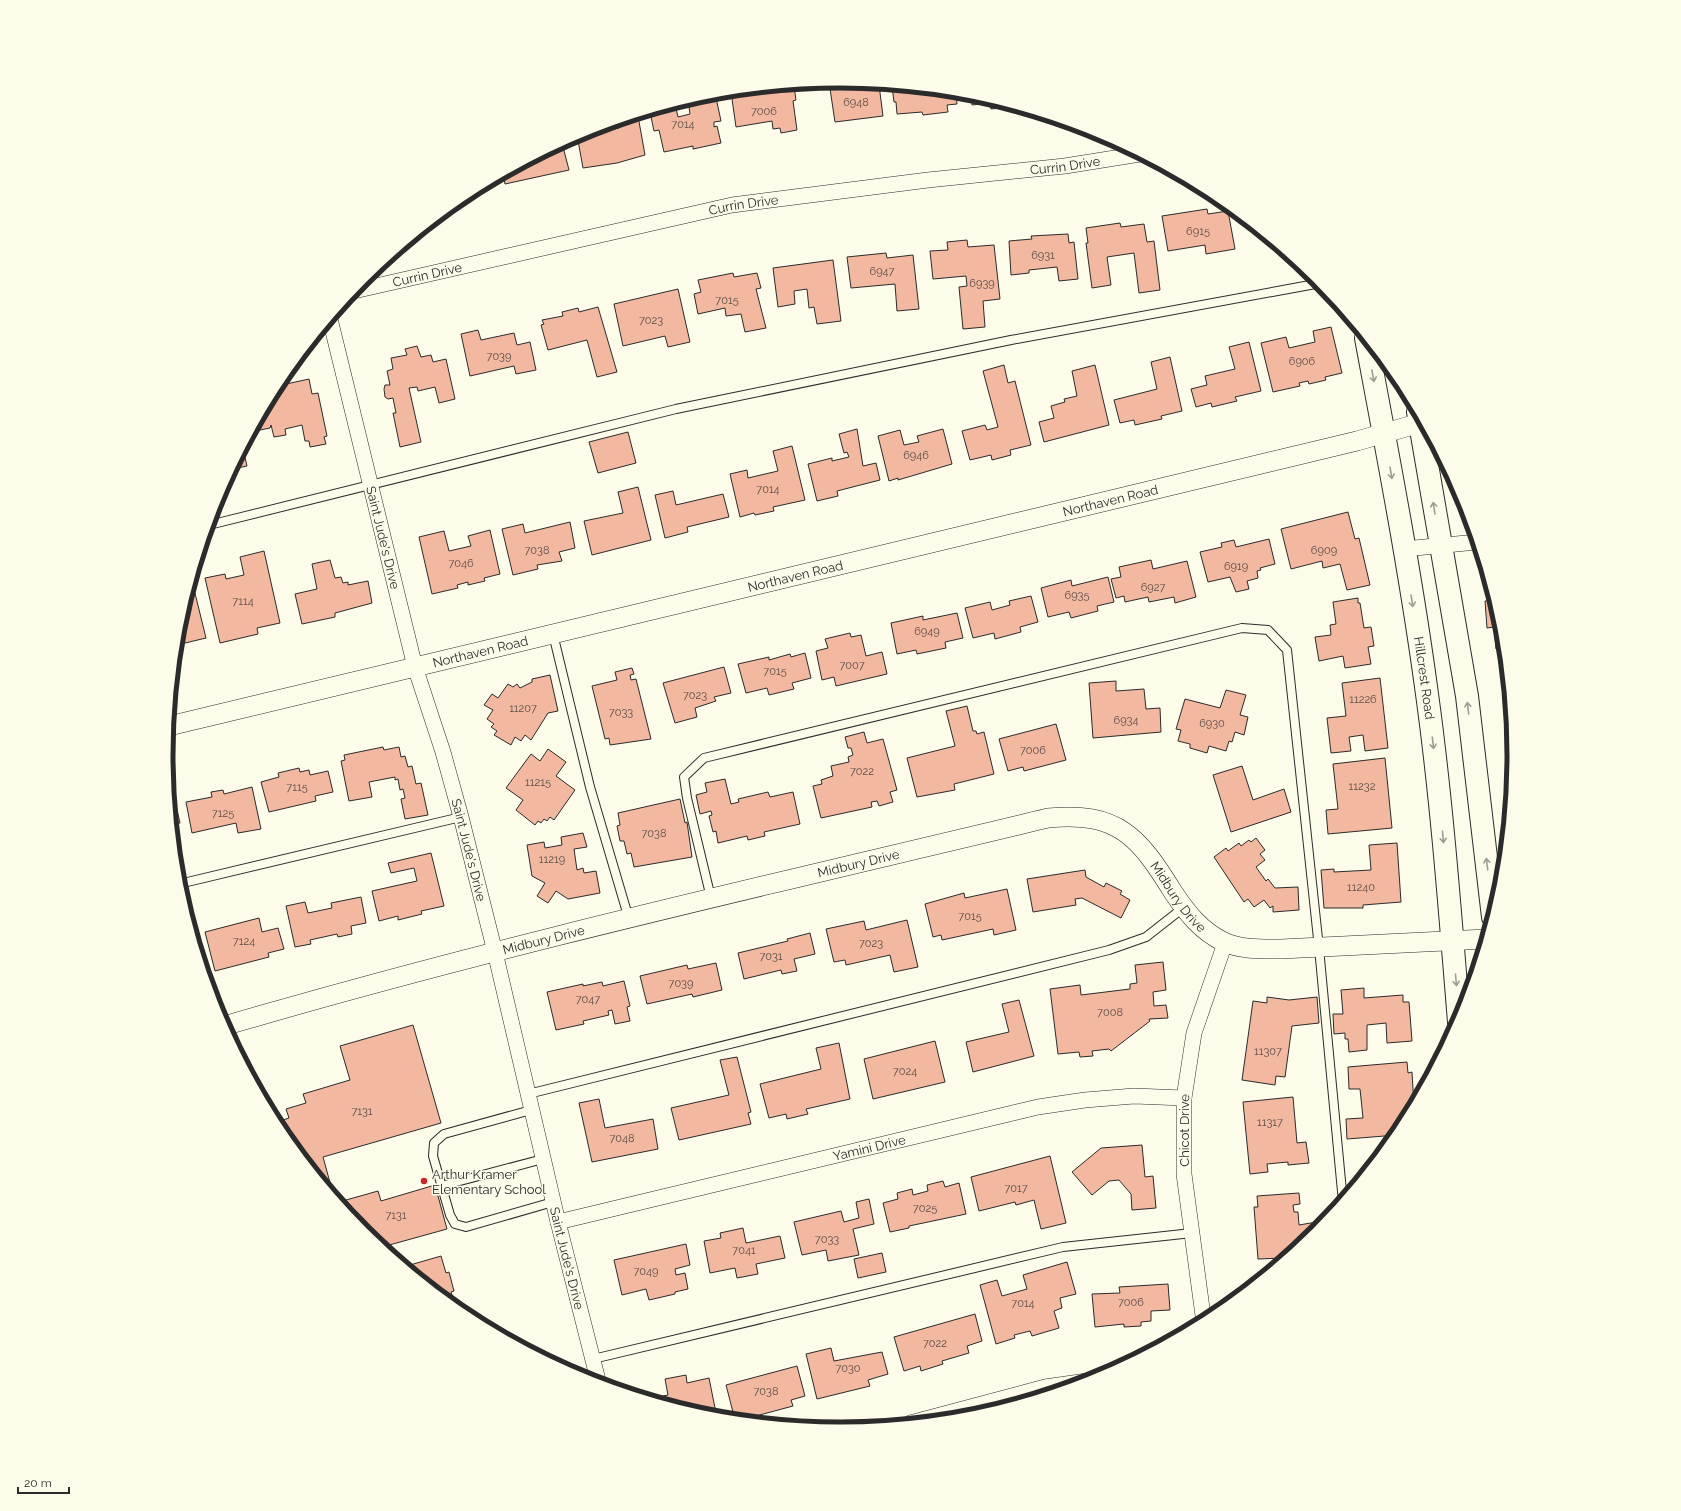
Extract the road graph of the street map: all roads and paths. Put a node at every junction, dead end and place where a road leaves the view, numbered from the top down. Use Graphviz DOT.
graph roads {
  1 [pos="1132,155"];
  2 [pos="1313,285"];
  3 [pos="365,289"];
  4 [pos="331,325"];
  5 [pos="1367,346"];
  6 [pos="1417,419"];
  7 [pos="1420,424"];
  8 [pos="1384,434"];
  9 [pos="370,486"];
  10 [pos="215,523"];
  11 [pos="1473,542"];
  12 [pos="1440,546"];
  13 [pos="1404,549"];
  14 [pos="553,634"];
  15 [pos="415,667"];
  16 [pos="174,725"];
  17 [pos="461,817"];
  18 [pos="185,882"];
  19 [pos="711,899"];
  20 [pos="1491,902"];
  21 [pos="1184,908"];
  22 [pos="629,919"];
  23 [pos="1482,939"];
  24 [pos="1452,941"];
  25 [pos="1225,943"];
  26 [pos="1319,948"];
  27 [pos="495,952"];
  28 [pos="1458,1009"];
  29 [pos="230,1024"];
  30 [pos="528,1094"];
  31 [pos="1184,1098"];
  32 [pos="531,1110"];
  33 [pos="543,1159"];
  34 [pos="442,1186"];
  35 [pos="1342,1197"];
  36 [pos="553,1202"];
  37 [pos="558,1222"];
  38 [pos="1192,1233"];
  39 [pos="1203,1316"];
  40 [pos="593,1359"];
  41 [pos="597,1377"];
  42 [pos="1065,1384"];
  43 [pos="940,1415"];
  1 -- 3 [label="street, Currin Drive"];
  2 -- 9 [label="lane"];
  4 -- 9 [label="street, Saint Jude's Drive"];
  5 -- 8 [label="main road, Hillcrest Road, one-way"];
  6 -- 8 [label="street, Northaven Road"];
  12 -- 7 [label="main road, one-way"];
  8 -- 13 [label="main road, Hillcrest Road, one-way"];
  8 -- 14 [label="street, Northaven Road"];
  9 -- 10 [label="lane"];
  9 -- 15 [label="street, Saint Jude's Drive"];
  11 -- 12 [label="street"];
  12 -- 13 [label="street"];
  20 -- 12 [label="main road, one-way"];
  13 -- 24 [label="main road, Hillcrest Road, one-way"];
  14 -- 15 [label="street, Northaven Road"];
  14 -- 22 [label="lane"];
  15 -- 16 [label="street, Northaven Road"];
  15 -- 17 [label="street, Saint Jude's Drive"];
  17 -- 18 [label="lane"];
  17 -- 27 [label="street, Saint Jude's Drive"];
  19 -- 21 [label="street, Midbury Drive"];
  19 -- 22 [label="street, Midbury Drive"];
  19 -- 26 [label="lane"];
  21 -- 25 [label="street, Midbury Drive"];
  21 -- 30 [label="lane"];
  22 -- 27 [label="street, Midbury Drive"];
  23 -- 24 [label="street"];
  24 -- 26 [label="street, Midbury Drive"];
  24 -- 28 [label="main road, Hillcrest Road, one-way"];
  25 -- 26 [label="street, Midbury Drive"];
  25 -- 31 [label="street, Chicot Drive"];
  26 -- 35 [label="lane"];
  27 -- 29 [label="street, Midbury Drive"];
  27 -- 30 [label="street, Saint Jude's Drive"];
  30 -- 32 [label="street, Saint Jude's Drive"];
  31 -- 37 [label="street, Yamini Drive"];
  31 -- 38 [label="street, Chicot Drive"];
  32 -- 33 [label="street, Saint Jude's Drive"];
  32 -- 34 [label="lane"];
  33 -- 34 [label="lane"];
  33 -- 36 [label="street, Saint Jude's Drive"];
  34 -- 36 [label="lane"];
  36 -- 37 [label="street, Saint Jude's Drive"];
  37 -- 40 [label="street, Saint Jude's Drive"];
  38 -- 39 [label="street, Chicot Drive"];
  38 -- 40 [label="lane"];
  40 -- 41 [label="street, Saint Jude's Drive"];
  42 -- 43 [label="street"];
}
